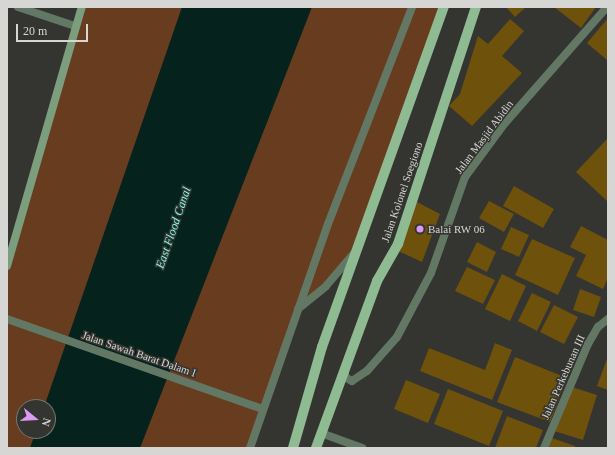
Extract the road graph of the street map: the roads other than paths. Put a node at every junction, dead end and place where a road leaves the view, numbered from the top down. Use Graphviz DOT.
graph roads {
  1 [pos="18,7"];
  2 [pos="82,7"];
  3 [pos="412,7"];
  4 [pos="444,7"];
  5 [pos="476,7"];
  6 [pos="607,7"];
  7 [pos="75,26"];
  8 [pos="356,250"];
  9 [pos="7,266"];
  10 [pos="298,309"];
  11 [pos="7,319"];
  12 [pos="608,319"];
  13 [pos="345,368"];
  14 [pos="263,409"];
  15 [pos="321,433"];
  16 [pos="250,448"];
  17 [pos="293,448"];
  18 [pos="316,448"];
  19 [pos="362,448"];
  20 [pos="544,448"];
  1 -- 7 [label="street"];
  2 -- 7 [label="street"];
  3 -- 10 [label="street"];
  4 -- 8 [label="main road, Jalan Kolonel Soegiono"];
  5 -- 13 [label="main road, Jalan Kolonel Soegiono"];
  6 -- 13 [label="street, Jalan Masjid Abidin"];
  7 -- 9 [label="street"];
  8 -- 10 [label="street"];
  8 -- 17 [label="main road, Jalan Kolonel Soegiono"];
  10 -- 14 [label="street"];
  11 -- 14 [label="street, Jalan Sawah Barat Dalam I"];
  12 -- 20 [label="street, Jalan Perkebunan III"];
  13 -- 15 [label="main road, Jalan Kolonel Soegiono"];
  14 -- 16 [label="street"];
  15 -- 18 [label="main road, Jalan Kolonel Soegiono"];
  15 -- 19 [label="street"];
}
